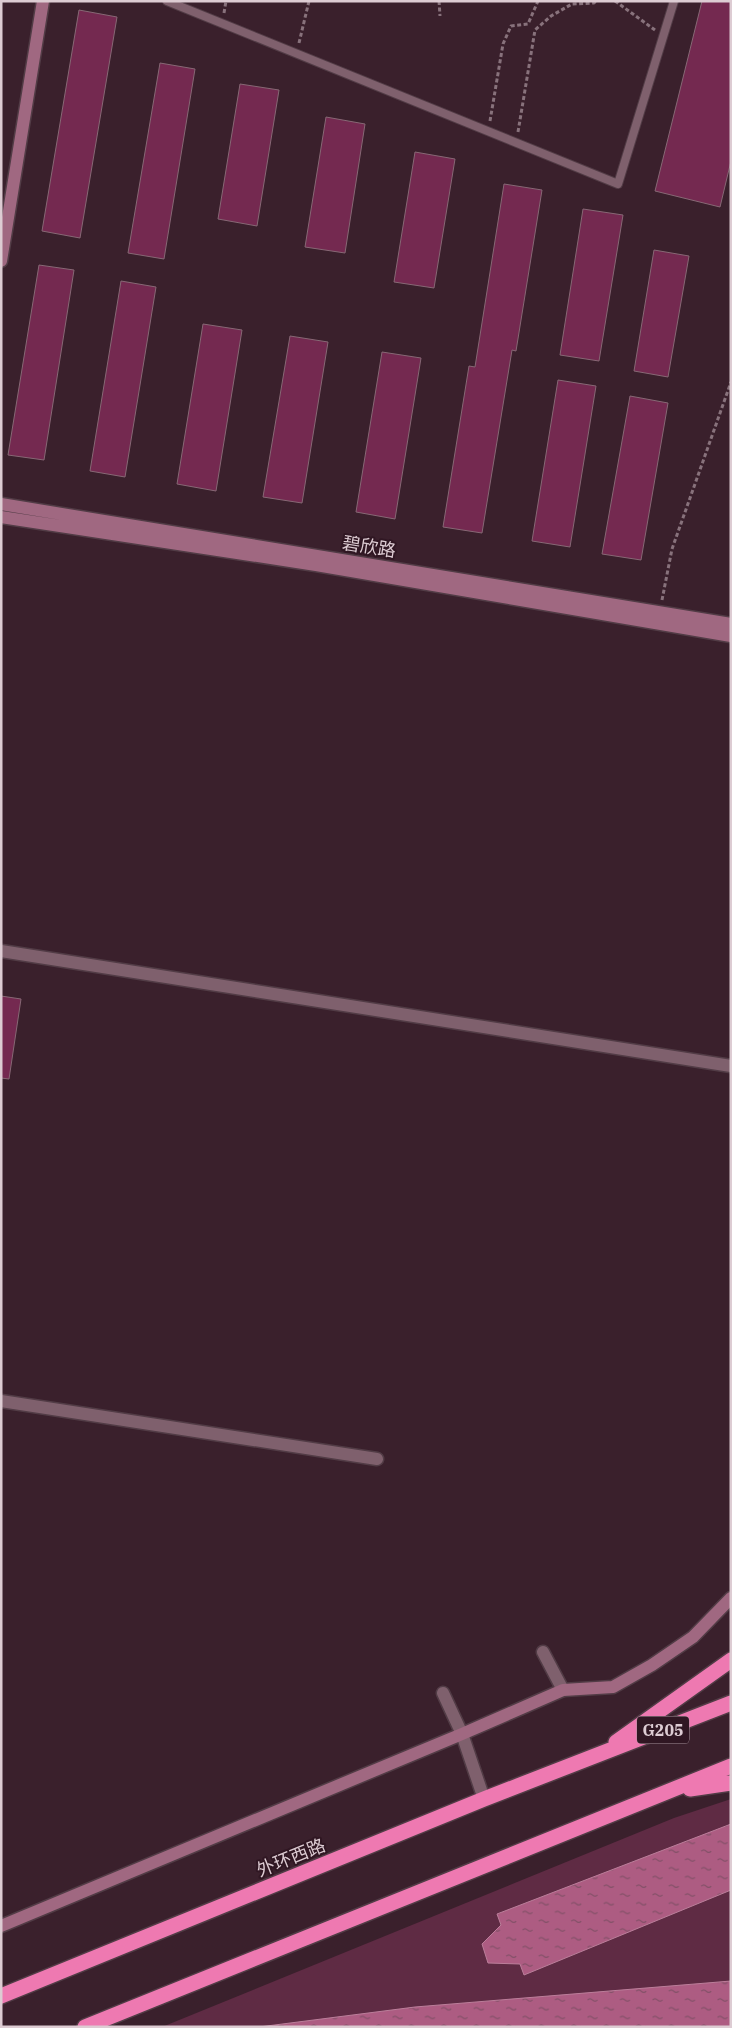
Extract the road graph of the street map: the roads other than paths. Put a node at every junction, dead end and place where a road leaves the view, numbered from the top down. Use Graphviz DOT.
graph roads {
  1 [pos="43,1"];
  2 [pos="167,1"];
  3 [pos="674,1"];
  4 [pos="1,260"];
  5 [pos="1,504"];
  6 [pos="1,517"];
  7 [pos="731,624"];
  8 [pos="731,636"];
  9 [pos="1,951"];
  10 [pos="731,1066"];
  11 [pos="1,1401"];
  12 [pos="377,1459"];
  13 [pos="731,1598"];
  14 [pos="543,1652"];
  15 [pos="731,1660"];
  16 [pos="563,1690"];
  17 [pos="443,1693"];
  18 [pos="731,1703"];
  19 [pos="462,1734"];
  20 [pos="596,1757"];
  21 [pos="731,1766"];
  22 [pos="731,1783"];
  23 [pos="666,1792"];
  24 [pos="484,1799"];
  25 [pos="1,1926"];
  26 [pos="1,1996"];
  27 [pos="85,2027"];
  1 -- 4 [label="street"];
  2 -- 3 [label="lane"];
  5 -- 7 [label="street, 碧欣路"];
  6 -- 8 [label="street, 碧欣路"];
  9 -- 10 [label="street"];
  11 -- 12 [label="street"];
  13 -- 16 [label="street"];
  14 -- 16 [label="street"];
  15 -- 20 [label="highway"];
  16 -- 19 [label="street"];
  17 -- 19 [label="street"];
  18 -- 20 [label="highway, G205"];
  19 -- 24 [label="street"];
  19 -- 25 [label="street"];
  20 -- 24 [label="highway, 外环西路"];
  21 -- 23 [label="highway"];
  22 -- 23 [label="highway"];
  23 -- 27 [label="highway"];
  24 -- 26 [label="highway, 外环西路"];
}
